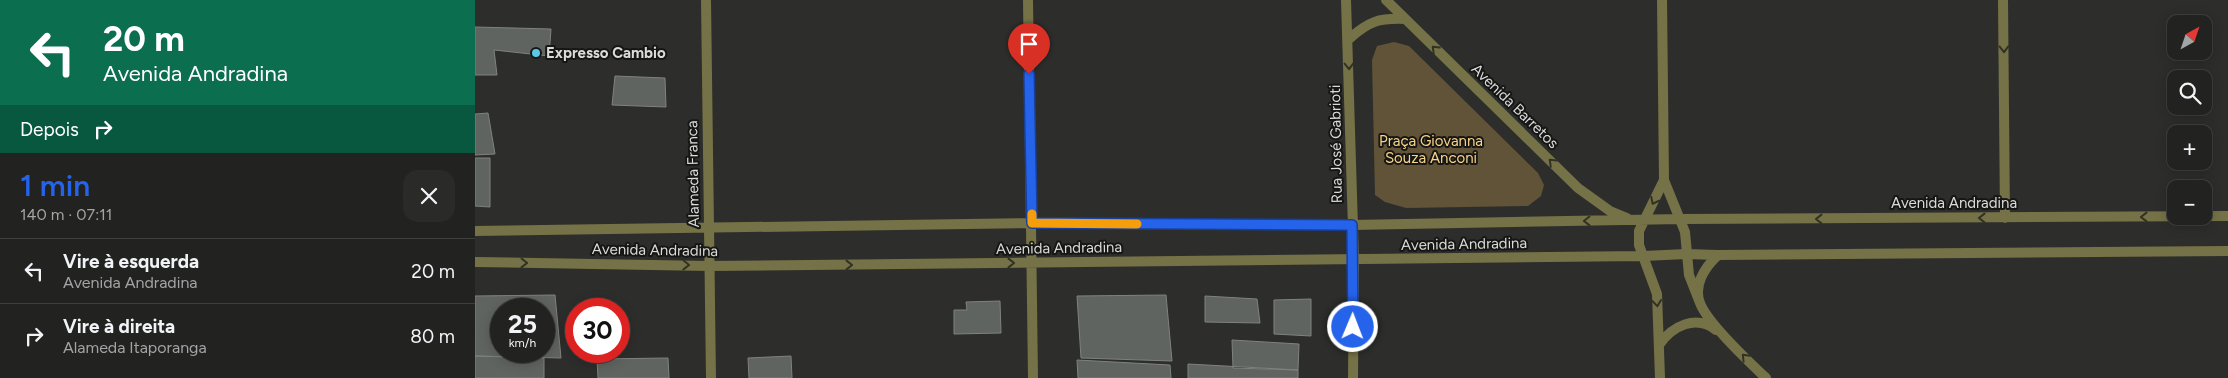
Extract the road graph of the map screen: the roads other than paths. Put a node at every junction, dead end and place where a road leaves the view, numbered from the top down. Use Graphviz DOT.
graph roads {
  1 [pos="707,0"];
  2 [pos="1028,0"];
  3 [pos="1346,0"];
  4 [pos="1386,0"];
  5 [pos="1662,0"];
  6 [pos="2003,0"];
  7 [pos="1405,19"];
  8 [pos="1349,39"];
  9 [pos="1664,180"];
  10 [pos="2228,216"];
  11 [pos="2005,218"];
  12 [pos="1681,220"];
  13 [pos="1638,221"];
  14 [pos="1032,223"];
  15 [pos="1352,225"];
  16 [pos="709,227"];
  17 [pos="475,231"];
  18 [pos="2228,251"];
  19 [pos="1686,254"];
  20 [pos="1644,256"];
  21 [pos="1718,256"];
  22 [pos="1354,260"];
  23 [pos="475,262"];
  24 [pos="1032,263"];
  25 [pos="709,266"];
  26 [pos="1700,303"];
  27 [pos="1725,336"];
  28 [pos="1659,345"];
  29 [pos="711,378"];
  30 [pos="1033,378"];
  31 [pos="1353,378"];
  32 [pos="1660,378"];
  33 [pos="1766,378"];
  1 -- 16 [label="street, Alameda Franca"];
  2 -- 14 [label="street"];
  3 -- 8 [label="street, Rua José Gabrioti"];
  4 -- 7 [label="street, Avenida Barretos"];
  5 -- 9 [label="street"];
  6 -- 11 [label="street, one-way"];
  7 -- 8 [label="street"];
  13 -- 7 [label="street, Avenida Barretos, one-way"];
  8 -- 15 [label="street, Rua José Gabrioti, one-way"];
  9 -- 12 [label="street"];
  9 -- 13 [label="street, one-way"];
  10 -- 11 [label="street, Avenida Andradina, one-way"];
  11 -- 12 [label="street, Avenida Andradina, one-way"];
  12 -- 13 [label="street, Avenida Andradina"];
  12 -- 19 [label="street"];
  13 -- 15 [label="street, Avenida Andradina, one-way"];
  13 -- 20 [label="street"];
  14 -- 15 [label="street, Avenida Andradina"];
  14 -- 16 [label="street, Avenida Andradina"];
  14 -- 24 [label="street"];
  15 -- 22 [label="street, Rua José Gabrioti"];
  16 -- 17 [label="street, Avenida Andradina"];
  16 -- 25 [label="street, Alameda Franca"];
  18 -- 21 [label="street, Avenida Andradina"];
  19 -- 20 [label="street, Avenida Andradina"];
  19 -- 21 [label="street, Avenida Andradina"];
  19 -- 26 [label="street"];
  20 -- 22 [label="street, Avenida Andradina"];
  20 -- 28 [label="street, one-way"];
  21 -- 26 [label="street"];
  22 -- 24 [label="street, Avenida Andradina"];
  22 -- 31 [label="street, Rua José Gabrioti"];
  23 -- 25 [label="street, Avenida Andradina, one-way"];
  25 -- 24 [label="street, Avenida Andradina, one-way"];
  24 -- 30 [label="street"];
  25 -- 29 [label="street, Alameda Franca"];
  26 -- 27 [label="street"];
  27 -- 28 [label="street"];
  33 -- 27 [label="street, one-way"];
  28 -- 32 [label="street"];
}
